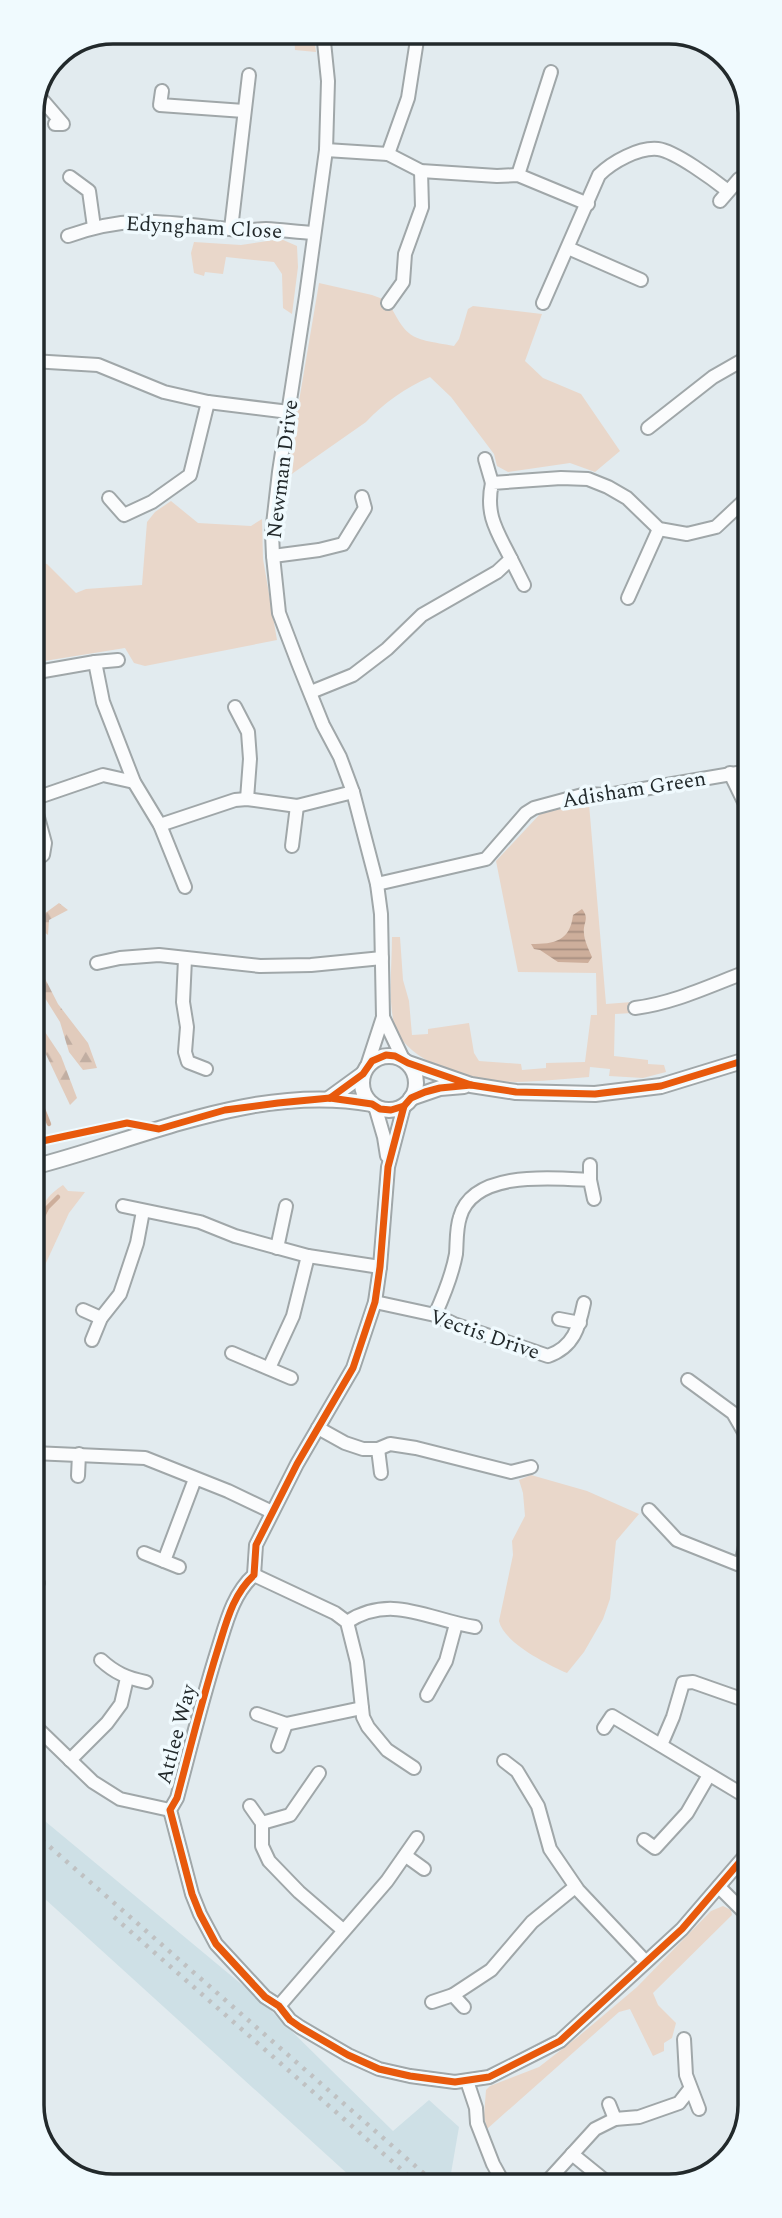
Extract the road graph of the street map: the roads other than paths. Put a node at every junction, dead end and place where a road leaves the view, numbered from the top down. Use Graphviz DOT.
graph roads {
  1 [pos="324,44"];
  2 [pos="417,44"];
  3 [pos="551,72"];
  4 [pos="249,75"];
  5 [pos="162,91"];
  6 [pos="45,103"];
  7 [pos="244,111"];
  8 [pos="55,124"];
  9 [pos="326,150"];
  10 [pos="388,154"];
  11 [pos="421,171"];
  12 [pos="518,175"];
  13 [pos="70,177"];
  14 [pos="738,180"];
  15 [pos="588,204"];
  16 [pos="94,227"];
  17 [pos="231,229"];
  18 [pos="314,233"];
  19 [pos="68,236"];
  20 [pos="568,248"];
  21 [pos="641,280"];
  22 [pos="388,303"];
  23 [pos="543,303"];
  24 [pos="44,362"];
  25 [pos="738,363"];
  26 [pos="208,402"];
  27 [pos="289,412"];
  28 [pos="648,428"];
  29 [pos="485,459"];
  30 [pos="492,483"];
  31 [pos="362,497"];
  32 [pos="109,498"];
  33 [pos="738,506"];
  34 [pos="659,529"];
  35 [pos="273,556"];
  36 [pos="510,559"];
  37 [pos="524,585"];
  38 [pos="628,598"];
  39 [pos="118,660"];
  40 [pos="95,662"];
  41 [pos="44,671"];
  42 [pos="311,692"];
  43 [pos="235,707"];
  44 [pos="738,772"];
  45 [pos="730,773"];
  46 [pos="134,782"];
  47 [pos="738,789"];
  48 [pos="353,792"];
  49 [pos="44,795"];
  50 [pos="247,799"];
  51 [pos="298,806"];
  52 [pos="160,825"];
  53 [pos="292,846"];
  54 [pos="377,884"];
  55 [pos="185,887"];
  56 [pos="382,958"];
  57 [pos="185,959"];
  58 [pos="97,963"];
  59 [pos="738,975"];
  60 [pos="635,1008"];
  61 [pos="383,1017"];
  62 [pos="406,1061"];
  63 [pos="738,1062"];
  64 [pos="206,1069"];
  65 [pos="365,1070"];
  66 [pos="471,1085"];
  67 [pos="330,1098"];
  68 [pos="407,1102"];
  69 [pos="373,1105"];
  70 [pos="44,1164"];
  71 [pos="590,1165"];
  72 [pos="388,1167"];
  73 [pos="590,1180"];
  74 [pos="594,1199"];
  75 [pos="123,1206"];
  76 [pos="286,1206"];
  77 [pos="143,1211"];
  78 [pos="277,1248"];
  79 [pos="308,1256"];
  80 [pos="380,1267"];
  81 [pos="375,1302"];
  82 [pos="584,1303"];
  83 [pos="83,1310"];
  84 [pos="435,1315"];
  85 [pos="101,1318"];
  86 [pos="559,1318"];
  87 [pos="580,1323"];
  88 [pos="92,1340"];
  89 [pos="232,1353"];
  90 [pos="269,1368"];
  91 [pos="291,1378"];
  92 [pos="688,1380"];
  93 [pos="738,1420"];
  94 [pos="318,1428"];
  95 [pos="378,1449"];
  96 [pos="44,1453"];
  97 [pos="79,1454"];
  98 [pos="530,1467"];
  99 [pos="381,1472"];
  100 [pos="78,1476"];
  101 [pos="195,1479"];
  102 [pos="649,1510"];
  103 [pos="272,1512"];
  104 [pos="144,1553"];
  105 [pos="164,1561"];
  106 [pos="738,1564"];
  107 [pos="179,1567"];
  108 [pos="254,1575"];
  109 [pos="347,1622"];
  110 [pos="456,1624"];
  111 [pos="475,1627"];
  112 [pos="101,1660"];
  113 [pos="127,1678"];
  114 [pos="146,1682"];
  115 [pos="427,1695"];
  116 [pos="738,1698"];
  117 [pos="362,1708"];
  118 [pos="257,1714"];
  119 [pos="286,1724"];
  120 [pos="604,1728"];
  121 [pos="44,1735"];
  122 [pos="661,1745"];
  123 [pos="278,1746"];
  124 [pos="70,1760"];
  125 [pos="504,1761"];
  126 [pos="414,1768"];
  127 [pos="319,1773"];
  128 [pos="709,1775"];
  129 [pos="738,1792"];
  130 [pos="250,1806"];
  131 [pos="170,1810"];
  132 [pos="262,1823"];
  133 [pos="417,1838"];
  134 [pos="644,1840"];
  135 [pos="406,1856"];
  136 [pos="738,1864"];
  137 [pos="424,1869"];
  138 [pos="575,1887"];
  139 [pos="719,1887"];
  140 [pos="738,1906"];
  141 [pos="343,1930"];
  142 [pos="645,1961"];
  143 [pos="453,1996"];
  144 [pos="432,2002"];
  145 [pos="279,2006"];
  146 [pos="464,2007"];
  147 [pos="684,2039"];
  148 [pos="467,2081"];
  149 [pos="690,2089"];
  150 [pos="609,2104"];
  151 [pos="699,2109"];
  152 [pos="615,2119"];
  153 [pos="572,2154"];
  154 [pos="499,2174"];
  155 [pos="554,2174"];
  156 [pos="597,2174"];
  1 -- 9 [label="street, Newman Drive"];
  2 -- 10 [label="street"];
  3 -- 12 [label="street"];
  4 -- 7 [label="street"];
  5 -- 7 [label="street"];
  6 -- 8 [label="street"];
  7 -- 17 [label="street"];
  9 -- 10 [label="street"];
  9 -- 18 [label="street, Newman Drive"];
  10 -- 11 [label="street"];
  11 -- 12 [label="street"];
  11 -- 22 [label="street"];
  12 -- 15 [label="street"];
  13 -- 16 [label="street"];
  14 -- 15 [label="street"];
  15 -- 20 [label="street"];
  16 -- 17 [label="street, Edyngham Close"];
  16 -- 19 [label="street, Edyngham Close"];
  17 -- 18 [label="street, Edyngham Close"];
  18 -- 27 [label="street, Newman Drive"];
  20 -- 21 [label="street"];
  20 -- 23 [label="street"];
  24 -- 26 [label="street"];
  25 -- 28 [label="street"];
  26 -- 27 [label="street"];
  26 -- 32 [label="street"];
  27 -- 35 [label="street, Newman Drive"];
  29 -- 30 [label="street"];
  30 -- 34 [label="street"];
  30 -- 36 [label="street"];
  31 -- 35 [label="street"];
  33 -- 34 [label="street"];
  34 -- 38 [label="street"];
  35 -- 42 [label="street, Newman Drive"];
  36 -- 37 [label="street"];
  36 -- 42 [label="street"];
  39 -- 40 [label="street"];
  40 -- 41 [label="street"];
  40 -- 46 [label="street"];
  42 -- 48 [label="street, Newman Drive"];
  43 -- 50 [label="street"];
  44 -- 45 [label="street, Adisham Green"];
  45 -- 47 [label="street"];
  45 -- 54 [label="street, Adisham Green"];
  46 -- 49 [label="street"];
  46 -- 52 [label="street"];
  48 -- 51 [label="street"];
  48 -- 54 [label="street, Newman Drive"];
  50 -- 51 [label="street"];
  50 -- 52 [label="street"];
  51 -- 53 [label="street"];
  52 -- 55 [label="street"];
  54 -- 56 [label="street, Newman Drive"];
  56 -- 57 [label="street"];
  56 -- 61 [label="street, Newman Drive"];
  57 -- 58 [label="street"];
  57 -- 64 [label="street"];
  59 -- 60 [label="street"];
  61 -- 62 [label="street, Newman Drive"];
  61 -- 65 [label="street, Newman Drive"];
  62 -- 65 [label="street"];
  62 -- 66 [label="street"];
  62 -- 68 [label="street"];
  63 -- 66 [label="street"];
  65 -- 67 [label="street"];
  65 -- 69 [label="street"];
  66 -- 68 [label="street"];
  67 -- 69 [label="street"];
  67 -- 70 [label="street"];
  68 -- 69 [label="street"];
  68 -- 72 [label="street"];
  69 -- 72 [label="street"];
  71 -- 73 [label="street"];
  72 -- 80 [label="street"];
  73 -- 74 [label="street"];
  73 -- 84 [label="street"];
  75 -- 77 [label="street"];
  76 -- 78 [label="street"];
  77 -- 78 [label="street"];
  77 -- 85 [label="street"];
  78 -- 79 [label="street"];
  79 -- 80 [label="street"];
  79 -- 90 [label="street"];
  80 -- 81 [label="street"];
  81 -- 84 [label="street, Vectis Drive"];
  81 -- 94 [label="street"];
  82 -- 87 [label="street, Vectis Drive"];
  83 -- 85 [label="street"];
  84 -- 87 [label="street, Vectis Drive"];
  85 -- 88 [label="street"];
  86 -- 87 [label="street, Vectis Drive"];
  89 -- 90 [label="street"];
  90 -- 91 [label="street"];
  92 -- 93 [label="street"];
  94 -- 95 [label="street"];
  94 -- 103 [label="street"];
  95 -- 98 [label="street"];
  95 -- 99 [label="street"];
  96 -- 97 [label="street"];
  97 -- 100 [label="street"];
  97 -- 101 [label="street"];
  101 -- 103 [label="street"];
  101 -- 105 [label="street"];
  102 -- 106 [label="street"];
  103 -- 108 [label="street"];
  104 -- 105 [label="street"];
  105 -- 107 [label="street"];
  108 -- 109 [label="street"];
  108 -- 131 [label="street, Attlee Way"];
  109 -- 110 [label="street"];
  109 -- 117 [label="street"];
  110 -- 111 [label="street"];
  110 -- 115 [label="street"];
  112 -- 113 [label="street"];
  113 -- 114 [label="street"];
  113 -- 124 [label="street"];
  116 -- 122 [label="street"];
  117 -- 119 [label="street"];
  117 -- 126 [label="street"];
  118 -- 119 [label="street"];
  119 -- 123 [label="street"];
  120 -- 122 [label="street"];
  121 -- 124 [label="street"];
  122 -- 128 [label="street"];
  124 -- 131 [label="street"];
  125 -- 138 [label="street"];
  127 -- 132 [label="street"];
  128 -- 129 [label="street"];
  128 -- 134 [label="street"];
  130 -- 132 [label="street"];
  131 -- 145 [label="street, Attlee Way"];
  132 -- 141 [label="street"];
  133 -- 135 [label="street"];
  135 -- 137 [label="street"];
  135 -- 141 [label="street"];
  136 -- 139 [label="street, Attlee Way"];
  138 -- 142 [label="street"];
  138 -- 143 [label="street"];
  139 -- 140 [label="street"];
  139 -- 142 [label="street, Attlee Way"];
  141 -- 145 [label="street"];
  142 -- 148 [label="street, Attlee Way"];
  143 -- 144 [label="street"];
  143 -- 146 [label="street"];
  145 -- 148 [label="street, Attlee Way"];
  147 -- 149 [label="street"];
  148 -- 154 [label="street"];
  149 -- 151 [label="street"];
  149 -- 152 [label="street"];
  150 -- 152 [label="street"];
  152 -- 153 [label="street"];
  153 -- 155 [label="street"];
  153 -- 156 [label="street"];
}
